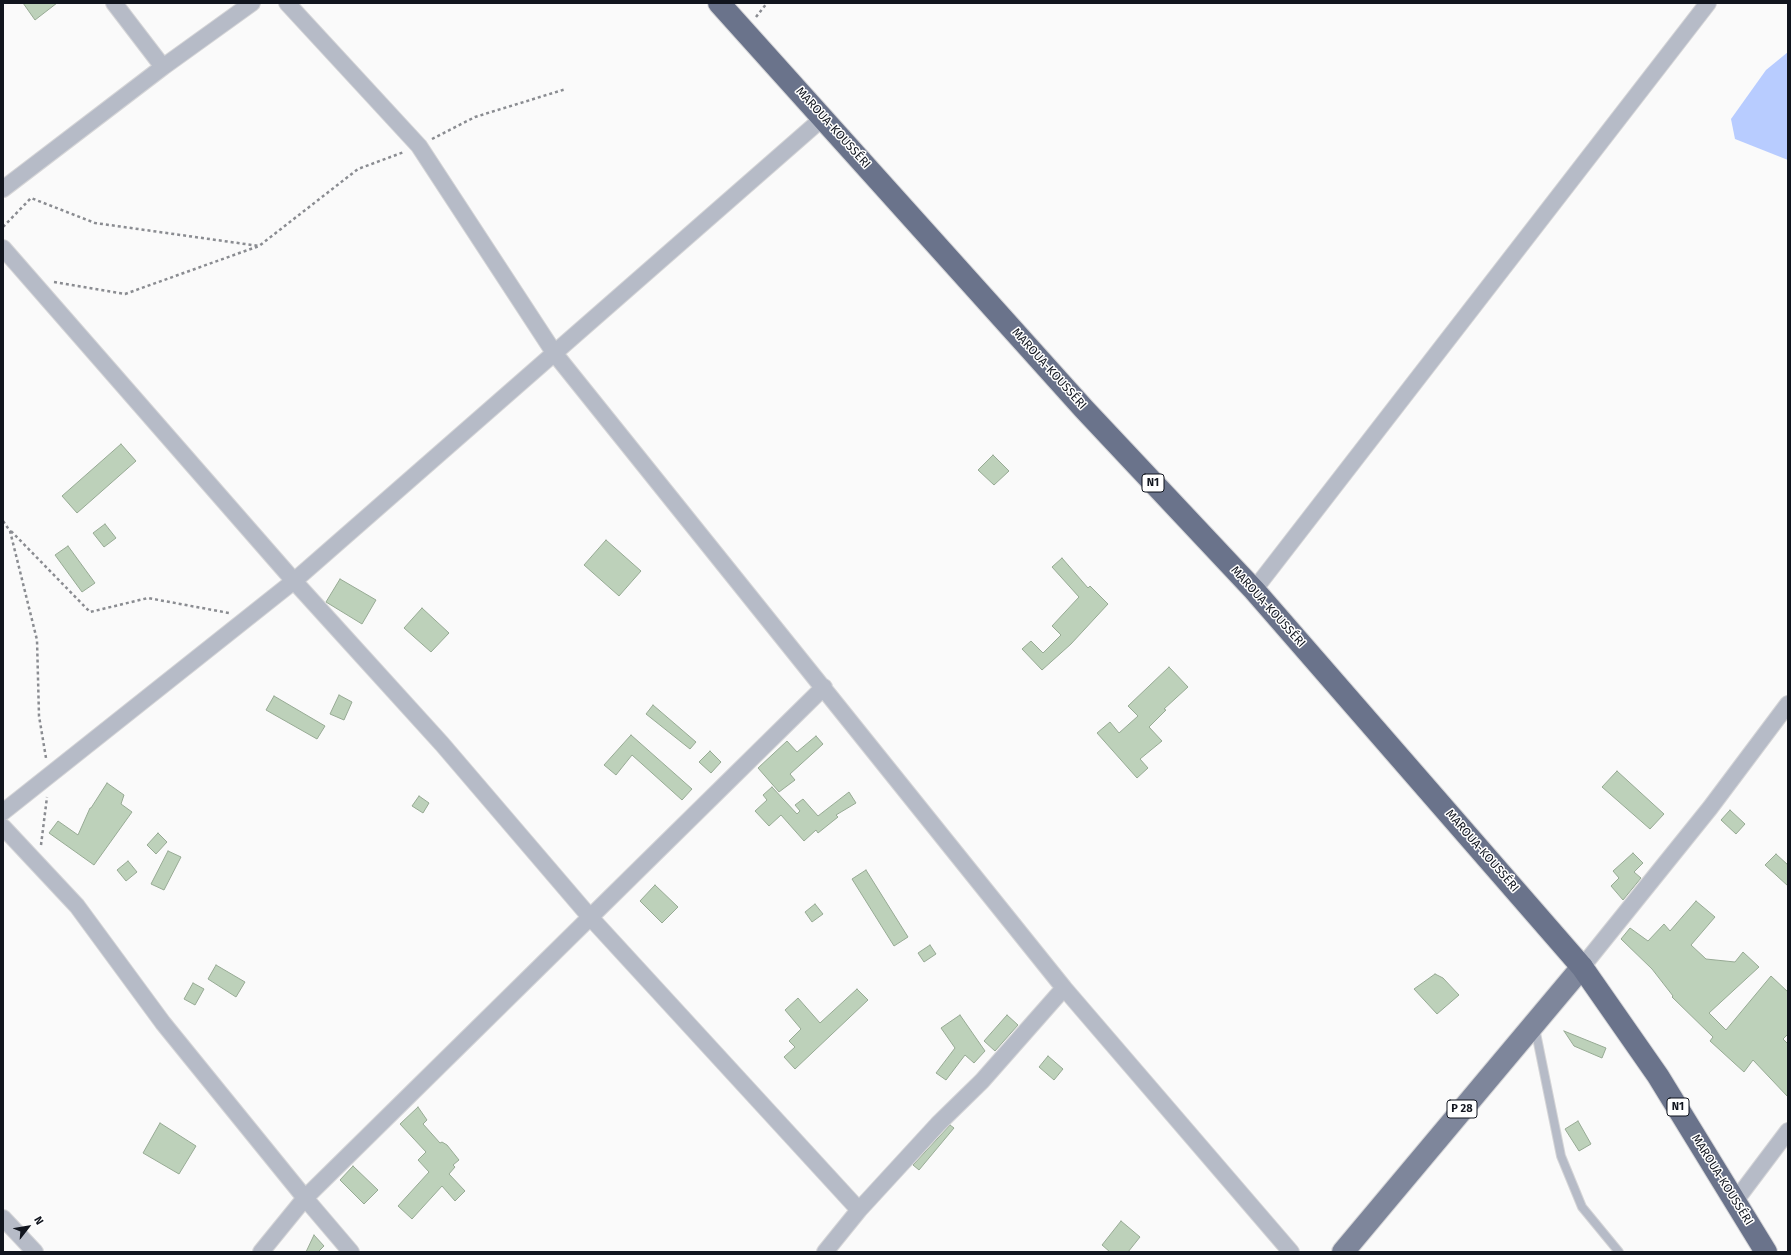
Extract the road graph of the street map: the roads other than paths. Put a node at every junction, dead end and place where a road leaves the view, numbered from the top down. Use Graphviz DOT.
graph roads {
  1 [pos="114,3"];
  2 [pos="252,3"];
  3 [pos="288,3"];
  4 [pos="720,3"];
  5 [pos="1708,3"];
  6 [pos="163,67"];
  7 [pos="824,117"];
  8 [pos="3,188"];
  9 [pos="3,248"];
  10 [pos="555,354"];
  11 [pos="294,581"];
  12 [pos="1254,590"];
  13 [pos="824,687"];
  14 [pos="1788,704"];
  15 [pos="3,812"];
  16 [pos="3,827"];
  17 [pos="590,917"];
  18 [pos="1582,967"];
  19 [pos="1064,988"];
  20 [pos="1534,1023"];
  21 [pos="1786,1138"];
  22 [pos="305,1198"];
  23 [pos="1736,1200"];
  24 [pos="859,1210"];
  25 [pos="3,1218"];
  26 [pos="35,1252"];
  27 [pos="260,1252"];
  28 [pos="351,1252"];
  29 [pos="825,1252"];
  30 [pos="1291,1252"];
  31 [pos="1343,1252"];
  32 [pos="1619,1252"];
  33 [pos="1766,1252"];
  1 -- 6 [label="street"];
  2 -- 6 [label="street"];
  3 -- 10 [label="street"];
  4 -- 7 [label="highway, MAROUA-KOUSSÉRI / N1"];
  5 -- 12 [label="street"];
  6 -- 8 [label="street"];
  7 -- 10 [label="street"];
  7 -- 12 [label="highway, MAROUA-KOUSSÉRI / N1"];
  9 -- 11 [label="street"];
  10 -- 11 [label="street"];
  10 -- 13 [label="street"];
  11 -- 15 [label="street"];
  11 -- 17 [label="street"];
  12 -- 18 [label="highway, MAROUA-KOUSSÉRI / N1"];
  13 -- 17 [label="street"];
  13 -- 19 [label="street"];
  14 -- 18 [label="street"];
  16 -- 22 [label="street"];
  17 -- 22 [label="street"];
  17 -- 24 [label="street"];
  18 -- 20 [label="main road, P 28"];
  18 -- 23 [label="highway, MAROUA-KOUSSÉRI / N1"];
  19 -- 24 [label="street"];
  19 -- 30 [label="street"];
  20 -- 31 [label="main road, P 28"];
  20 -- 32 [label="lane"];
  21 -- 23 [label="street"];
  22 -- 27 [label="street"];
  22 -- 28 [label="street"];
  23 -- 33 [label="highway, MAROUA-KOUSSÉRI / N1"];
  24 -- 29 [label="street"];
  25 -- 26 [label="street"];
}
